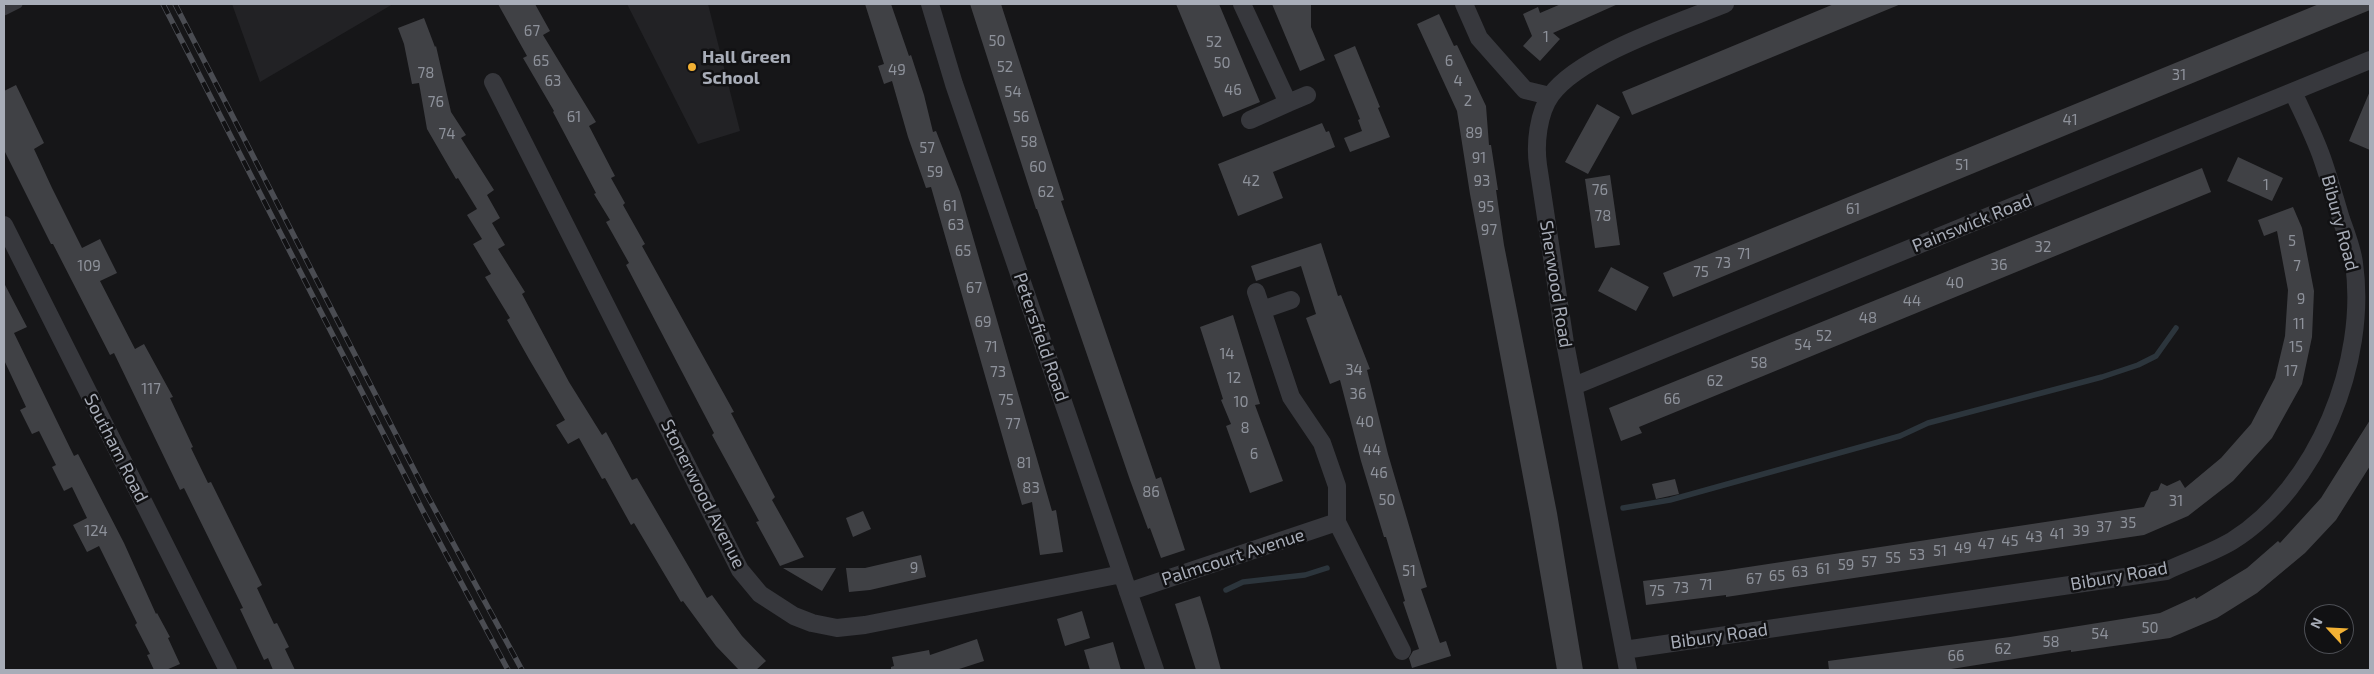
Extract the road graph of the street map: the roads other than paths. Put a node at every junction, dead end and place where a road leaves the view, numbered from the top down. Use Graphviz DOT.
graph roads {
  1 [pos="18,4"];
  2 [pos="930,4"];
  3 [pos="1242,4"];
  4 [pos="1464,4"];
  5 [pos="1725,4"];
  6 [pos="4,11"];
  7 [pos="2370,60"];
  8 [pos="493,82"];
  9 [pos="2293,92"];
  10 [pos="1307,94"];
  11 [pos="1550,96"];
  12 [pos="1288,103"];
  13 [pos="1250,120"];
  14 [pos="4,225"];
  15 [pos="10,252"];
  16 [pos="1256,292"];
  17 [pos="1291,300"];
  18 [pos="1262,310"];
  19 [pos="1574,386"];
  20 [pos="1337,522"];
  21 [pos="1122,574"];
  22 [pos="1128,592"];
  23 [pos="1624,650"];
  24 [pos="1402,651"];
  25 [pos="228,670"];
  26 [pos="1155,670"];
  27 [pos="1628,670"];
  1 -- 6 [label="lane"];
  2 -- 21 [label="street, Petersfield Road"];
  3 -- 12 [label="street"];
  4 -- 11 [label="street"];
  5 -- 11 [label="street, Sherwood Road"];
  7 -- 9 [label="street, Painswick Road"];
  8 -- 21 [label="street, Stonerwood Avenue"];
  9 -- 19 [label="street, Painswick Road"];
  9 -- 23 [label="street, Bibury Road"];
  10 -- 12 [label="street"];
  11 -- 19 [label="street, Sherwood Road"];
  12 -- 13 [label="street"];
  14 -- 15 [label="street, Southam Road"];
  15 -- 25 [label="street, Southam Road"];
  16 -- 18 [label="street"];
  17 -- 18 [label="street"];
  18 -- 20 [label="street"];
  19 -- 23 [label="street, Sherwood Road"];
  20 -- 22 [label="street, Palmcourt Avenue"];
  20 -- 24 [label="street"];
  21 -- 22 [label="street, Petersfield Road"];
  22 -- 26 [label="street, Petersfield Road"];
  23 -- 27 [label="street, Sherwood Road"];
}
